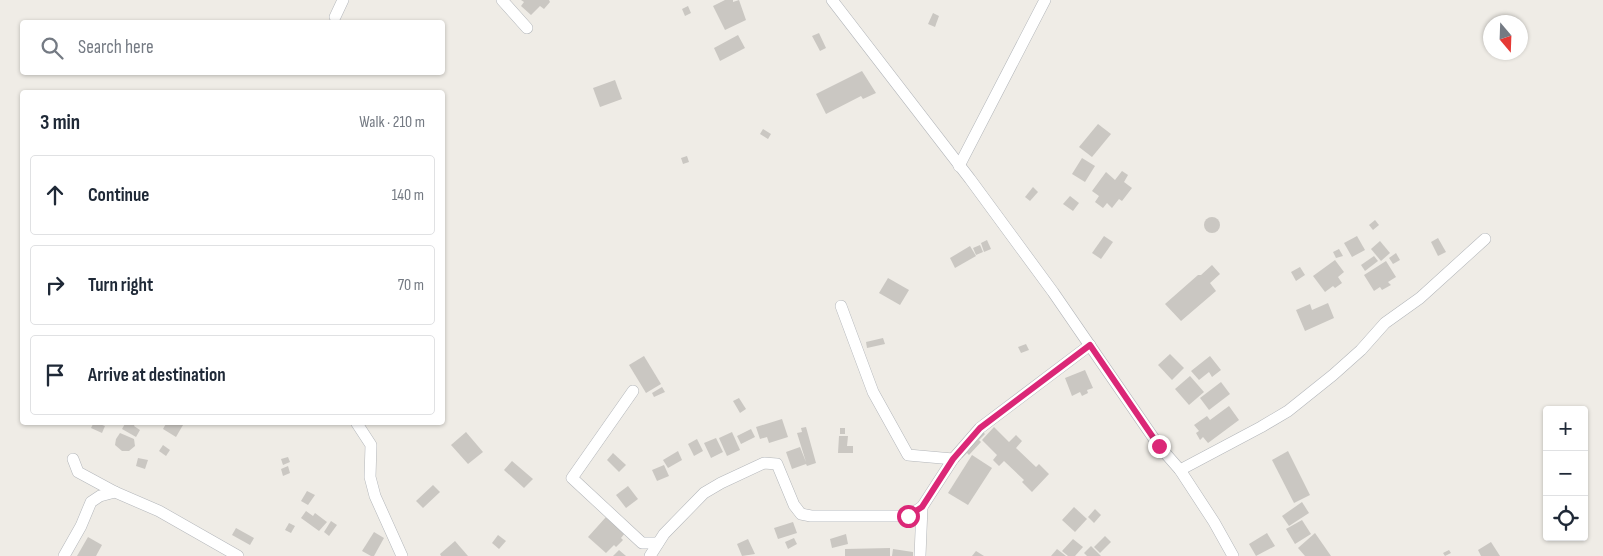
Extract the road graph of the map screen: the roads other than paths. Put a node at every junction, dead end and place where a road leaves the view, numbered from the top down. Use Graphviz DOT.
graph roads {
  1 [pos="343,0"];
  2 [pos="502,0"];
  3 [pos="832,0"];
  4 [pos="1045,0"];
  5 [pos="335,17"];
  6 [pos="527,28"];
  7 [pos="959,166"];
  8 [pos="1485,239"];
  9 [pos="841,306"];
  10 [pos="1090,345"];
  11 [pos="634,391"];
  12 [pos="358,425"];
  13 [pos="73,459"];
  14 [pos="953,459"];
  15 [pos="1180,470"];
  16 [pos="115,492"];
  17 [pos="922,507"];
  18 [pos="658,543"];
  19 [pos="64,556"];
  20 [pos="238,556"];
  21 [pos="402,556"];
  22 [pos="651,556"];
  23 [pos="920,556"];
  24 [pos="1233,556"];
  1 -- 5 [label="street"];
  2 -- 6 [label="street"];
  3 -- 7 [label="street"];
  4 -- 7 [label="street"];
  7 -- 10 [label="street"];
  8 -- 15 [label="street"];
  9 -- 14 [label="street"];
  10 -- 14 [label="street"];
  10 -- 15 [label="street"];
  11 -- 18 [label="street"];
  12 -- 21 [label="street"];
  13 -- 16 [label="street"];
  14 -- 17 [label="street"];
  15 -- 24 [label="street"];
  16 -- 19 [label="street"];
  16 -- 20 [label="street"];
  17 -- 18 [label="street"];
  17 -- 23 [label="street"];
  18 -- 22 [label="street"];
}
